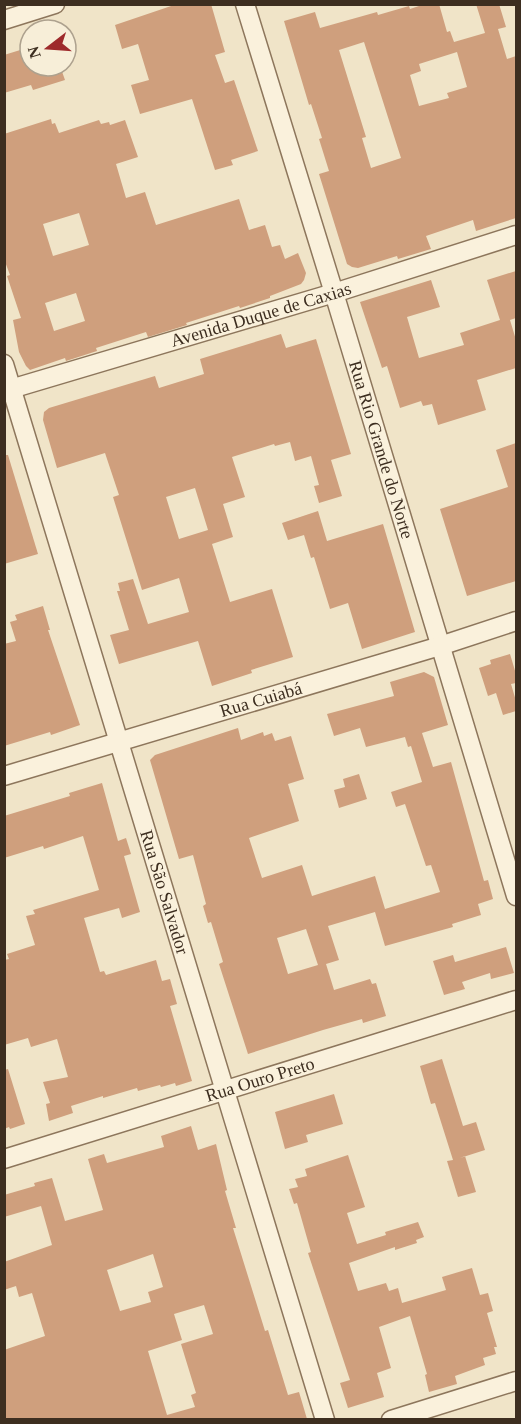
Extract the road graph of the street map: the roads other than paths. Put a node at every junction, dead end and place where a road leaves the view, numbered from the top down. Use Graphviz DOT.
graph roads {
  1 [pos="55,4"];
  2 [pos="244,4"];
  3 [pos="4,20"];
  4 [pos="516,235"];
  5 [pos="334,293"];
  6 [pos="4,364"];
  7 [pos="8,390"];
  8 [pos="516,621"];
  9 [pos="440,646"];
  10 [pos="119,742"];
  11 [pos="4,776"];
  12 [pos="516,896"];
  13 [pos="516,1000"];
  14 [pos="225,1091"];
  15 [pos="4,1160"];
  16 [pos="516,1381"];
  17 [pos="325,1419"];
  18 [pos="391,1419"];
  1 -- 3 [label="street"];
  2 -- 5 [label="street, Rua Rio Grande do Norte"];
  4 -- 5 [label="street, Avenida Duque de Caxias"];
  5 -- 7 [label="street, Avenida Duque de Caxias"];
  5 -- 9 [label="street, Rua Rio Grande do Norte"];
  6 -- 7 [label="street, Rua São Salvador"];
  7 -- 10 [label="street, Rua São Salvador"];
  8 -- 9 [label="street, Rua Cuiabá"];
  9 -- 10 [label="street, Rua Cuiabá"];
  9 -- 12 [label="street, Rua Rio Grande do Norte"];
  10 -- 11 [label="street, Rua Cuiabá"];
  10 -- 14 [label="street, Rua São Salvador"];
  13 -- 14 [label="street, Rua Ouro Preto"];
  14 -- 15 [label="street, Rua Ouro Preto"];
  14 -- 17 [label="street, Rua São Salvador"];
  16 -- 18 [label="street"];
}
